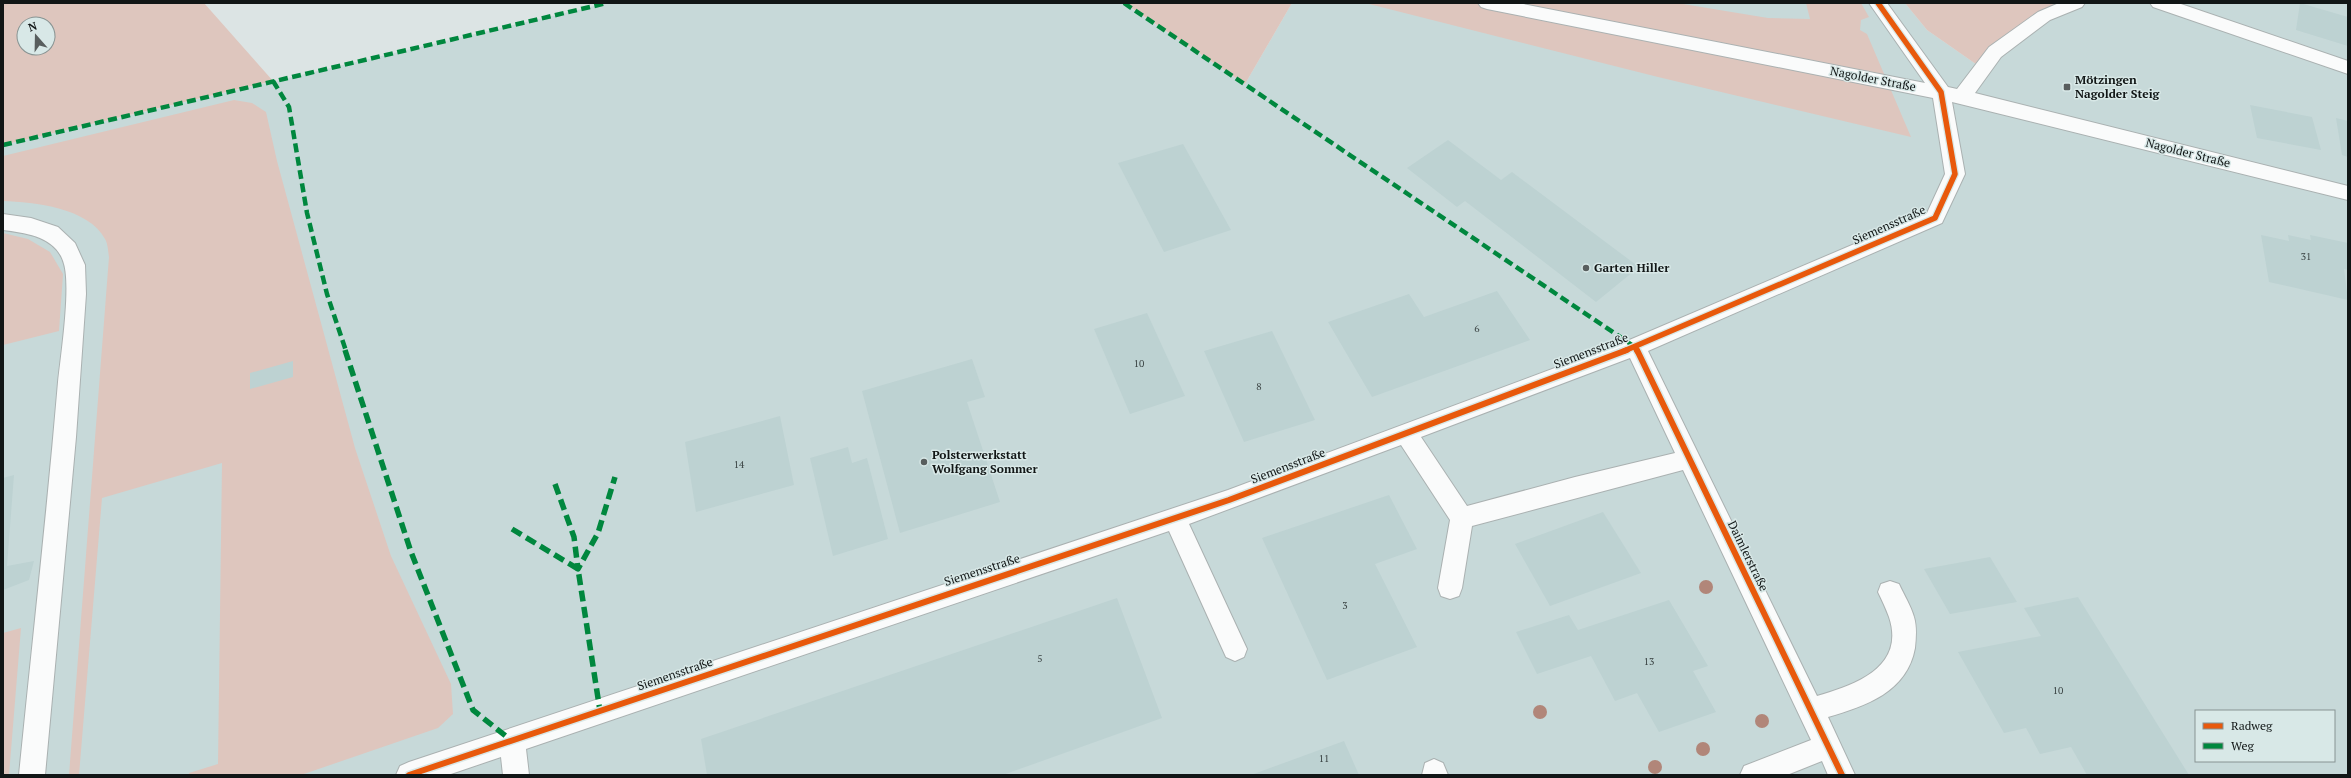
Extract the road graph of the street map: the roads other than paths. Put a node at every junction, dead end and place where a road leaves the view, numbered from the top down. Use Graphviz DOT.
graph roads {
  1 [pos="1487,3"];
  2 [pos="1878,3"];
  3 [pos="2076,3"];
  4 [pos="2159,3"];
  5 [pos="2204,10"];
  6 [pos="2348,68"];
  7 [pos="1941,92"];
  8 [pos="1962,97"];
  9 [pos="2348,193"];
  10 [pos="3,222"];
  11 [pos="1635,347"];
  12 [pos="1406,434"];
  13 [pos="1689,458"];
  14 [pos="1174,518"];
  15 [pos="1462,518"];
  16 [pos="1450,588"];
  17 [pos="1890,592"];
  18 [pos="1235,649"];
  19 [pos="1810,710"];
  20 [pos="512,741"];
  21 [pos="1828,746"];
  22 [pos="32,775"];
  23 [pos="410,775"];
  24 [pos="516,775"];
  25 [pos="1753,775"];
  26 [pos="1842,775"];
  1 -- 7 [label="street, Nagolder Straße"];
  2 -- 7 [label="street"];
  3 -- 8 [label="street"];
  4 -- 5 [label="street"];
  5 -- 6 [label="street"];
  7 -- 8 [label="street, Nagolder Straße"];
  7 -- 11 [label="street, Siemensstraße"];
  8 -- 9 [label="street, Nagolder Straße"];
  10 -- 22 [label="street"];
  11 -- 12 [label="street, Siemensstraße"];
  11 -- 13 [label="street, Daimlerstraße"];
  12 -- 14 [label="street, Siemensstraße"];
  12 -- 15 [label="street"];
  13 -- 15 [label="street"];
  13 -- 19 [label="street, Daimlerstraße"];
  14 -- 18 [label="street"];
  14 -- 20 [label="street, Siemensstraße"];
  15 -- 16 [label="street"];
  17 -- 19 [label="street"];
  19 -- 21 [label="street, Daimlerstraße"];
  20 -- 23 [label="street, Siemensstraße"];
  20 -- 24 [label="street"];
  21 -- 25 [label="street"];
  21 -- 26 [label="street, Daimlerstraße"];
}
